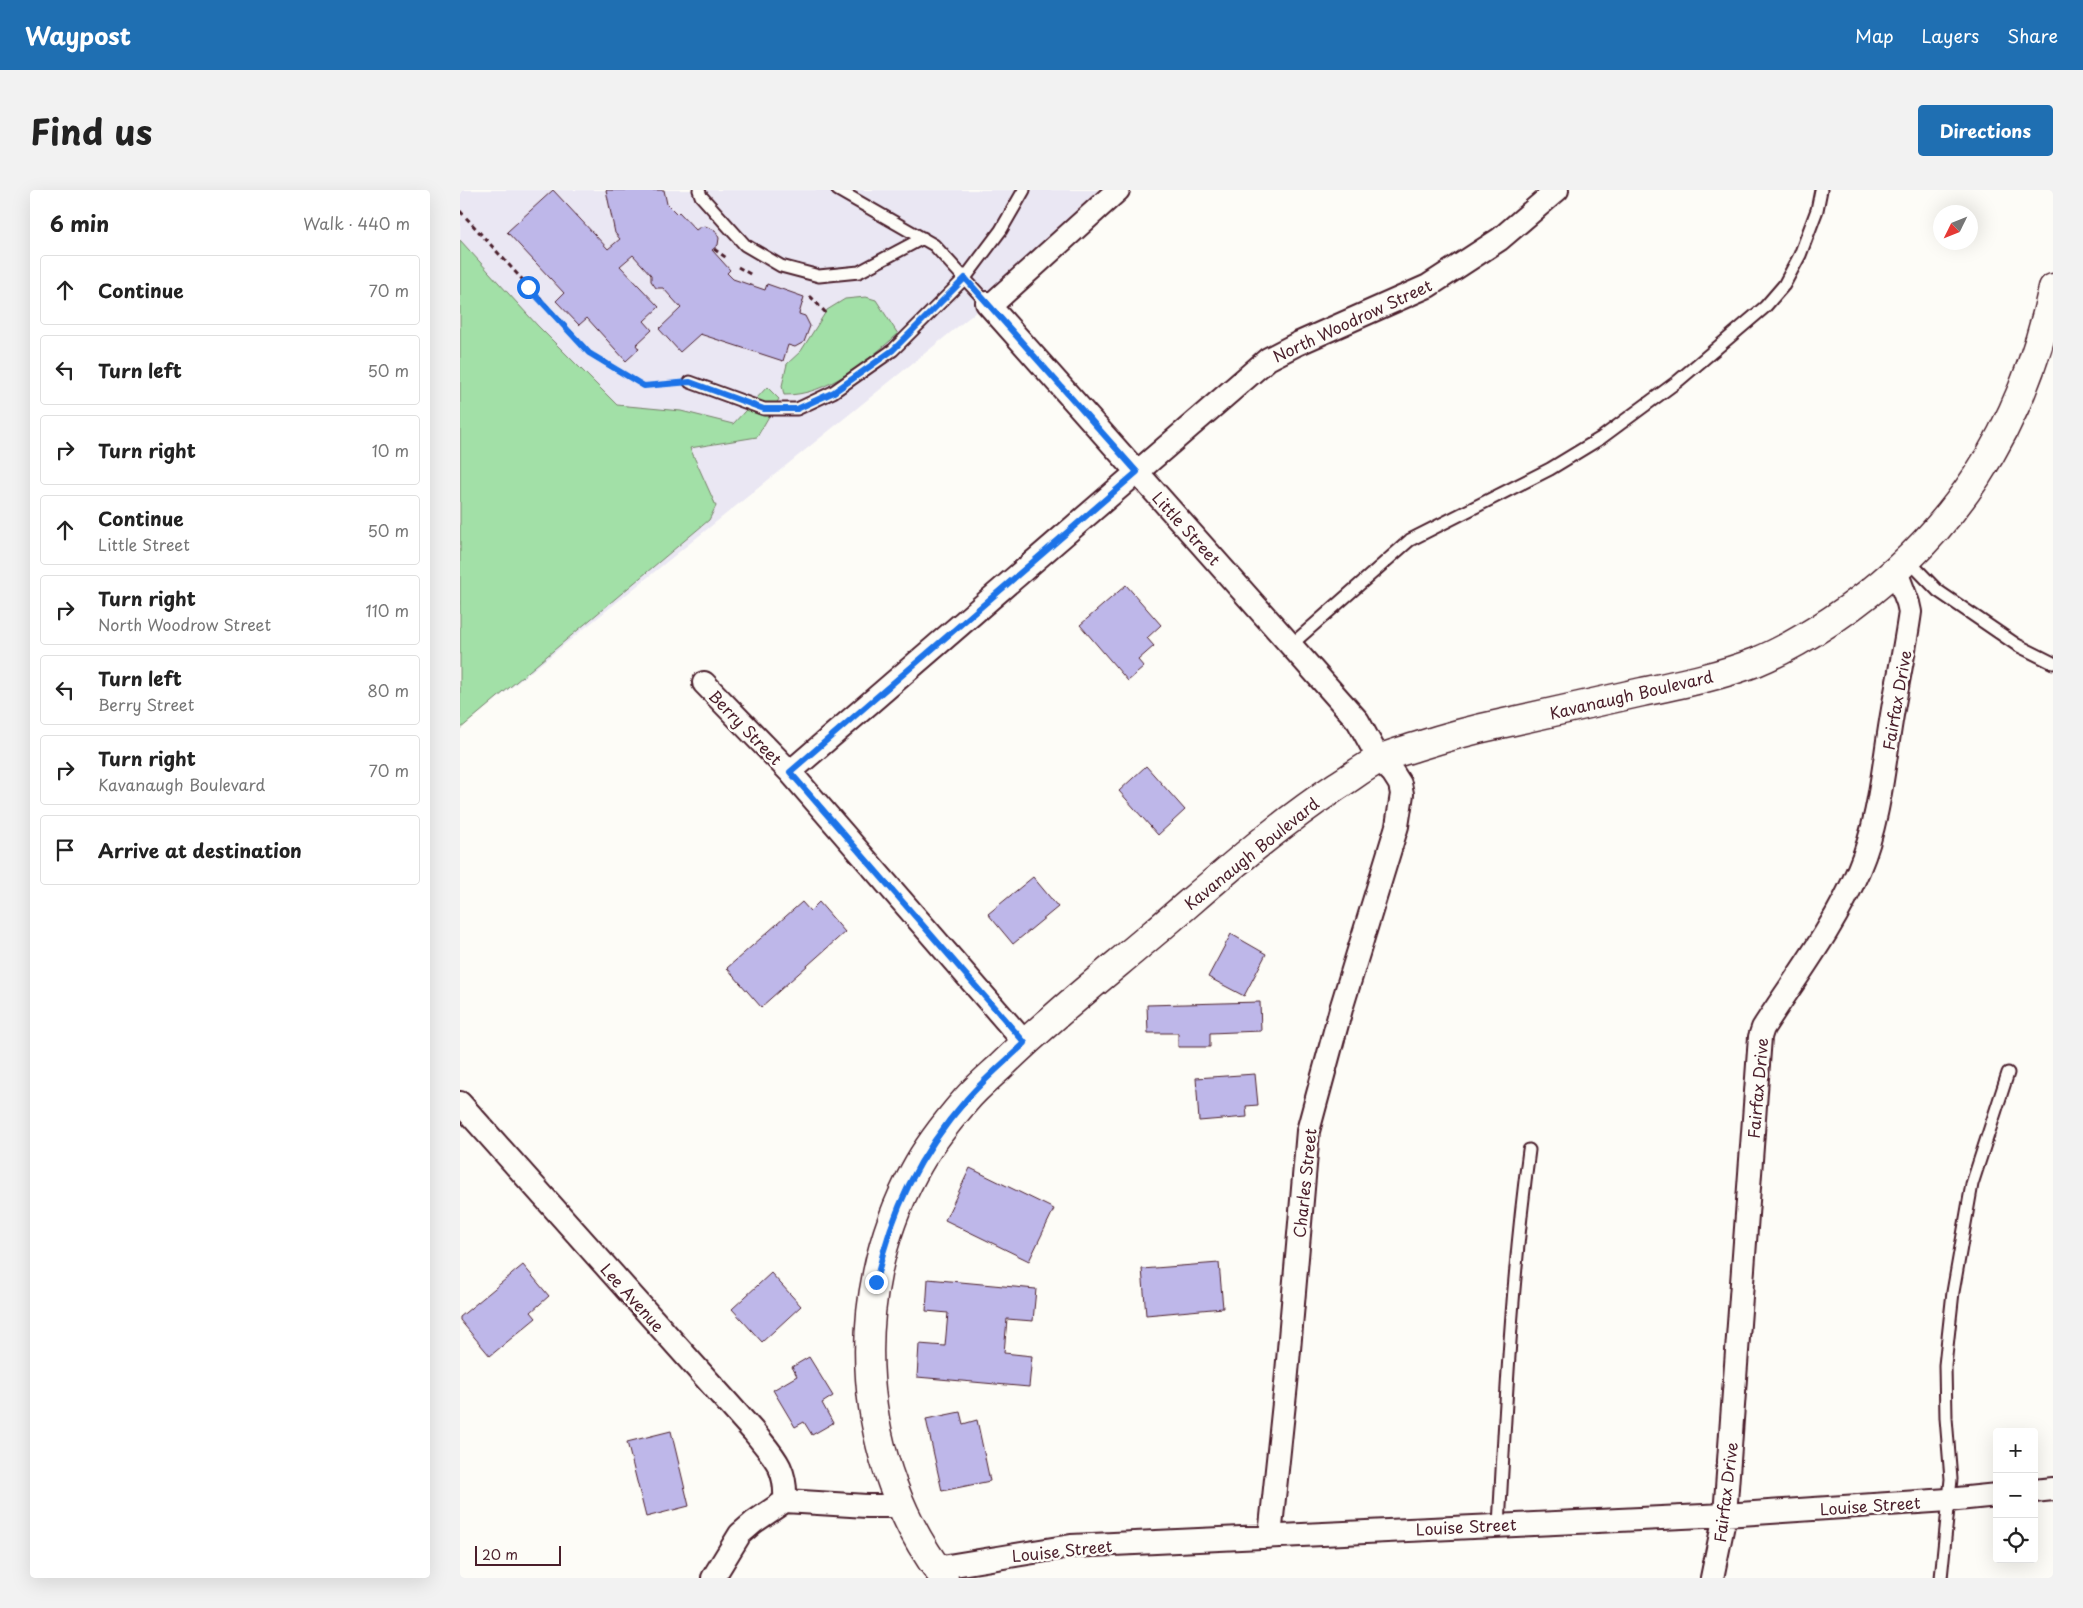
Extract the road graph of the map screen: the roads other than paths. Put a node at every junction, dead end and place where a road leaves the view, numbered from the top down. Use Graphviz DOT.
graph roads {
  1 [pos="699,190"];
  2 [pos="838,190"];
  3 [pos="1024,190"];
  4 [pos="1118,190"];
  5 [pos="1557,190"];
  6 [pos="1821,190"];
  7 [pos="922,238"];
  8 [pos="965,278"];
  9 [pos="2053,288"];
  10 [pos="988,304"];
  11 [pos="690,382"];
  12 [pos="1137,472"];
  13 [pos="1902,565"];
  14 [pos="1291,645"];
  15 [pos="2053,663"];
  16 [pos="704,683"];
  17 [pos="1379,759"];
  18 [pos="790,772"];
  19 [pos="1025,1043"];
  20 [pos="2008,1073"];
  21 [pos="460,1103"];
  22 [pos="1529,1150"];
  23 [pos="2053,1489"];
  24 [pos="2038,1491"];
  25 [pos="1993,1495"];
  26 [pos="1948,1500"];
  27 [pos="785,1501"];
  28 [pos="900,1506"];
  29 [pos="1726,1515"];
  30 [pos="1499,1525"];
  31 [pos="1270,1536"];
  32 [pos="940,1573"];
  33 [pos="713,1578"];
  34 [pos="1712,1578"];
  35 [pos="1941,1578"];
  1 -- 7 [label="lane"];
  2 -- 7 [label="lane"];
  3 -- 8 [label="lane"];
  4 -- 10 [label="street"];
  5 -- 12 [label="street, North Woodrow Street"];
  6 -- 14 [label="lane"];
  7 -- 8 [label="lane"];
  8 -- 10 [label="lane"];
  8 -- 11 [label="lane"];
  9 -- 13 [label="street, Kavanaugh Boulevard"];
  10 -- 12 [label="street, Little Street"];
  12 -- 14 [label="street, Little Street"];
  12 -- 18 [label="street, North Woodrow Street"];
  13 -- 15 [label="lane"];
  13 -- 17 [label="street, Kavanaugh Boulevard"];
  13 -- 29 [label="street, Fairfax Drive"];
  14 -- 17 [label="street, Little Street"];
  16 -- 18 [label="street, Berry Street"];
  17 -- 19 [label="street, Kavanaugh Boulevard"];
  17 -- 31 [label="street, Charles Street"];
  18 -- 19 [label="street, Berry Street"];
  19 -- 28 [label="street, Kavanaugh Boulevard"];
  20 -- 26 [label="lane"];
  21 -- 27 [label="street, Lee Avenue"];
  22 -- 30 [label="lane"];
  23 -- 24 [label="street"];
  25 -- 26 [label="street, Louise Street"];
  26 -- 29 [label="street, Louise Street"];
  26 -- 35 [label="lane"];
  27 -- 28 [label="street"];
  27 -- 33 [label="street"];
  28 -- 32 [label="street, Kavanaugh Boulevard"];
  29 -- 30 [label="street, Louise Street"];
  29 -- 34 [label="street, Fairfax Drive"];
  30 -- 31 [label="street, Louise Street"];
  31 -- 32 [label="street, Louise Street"];
}
